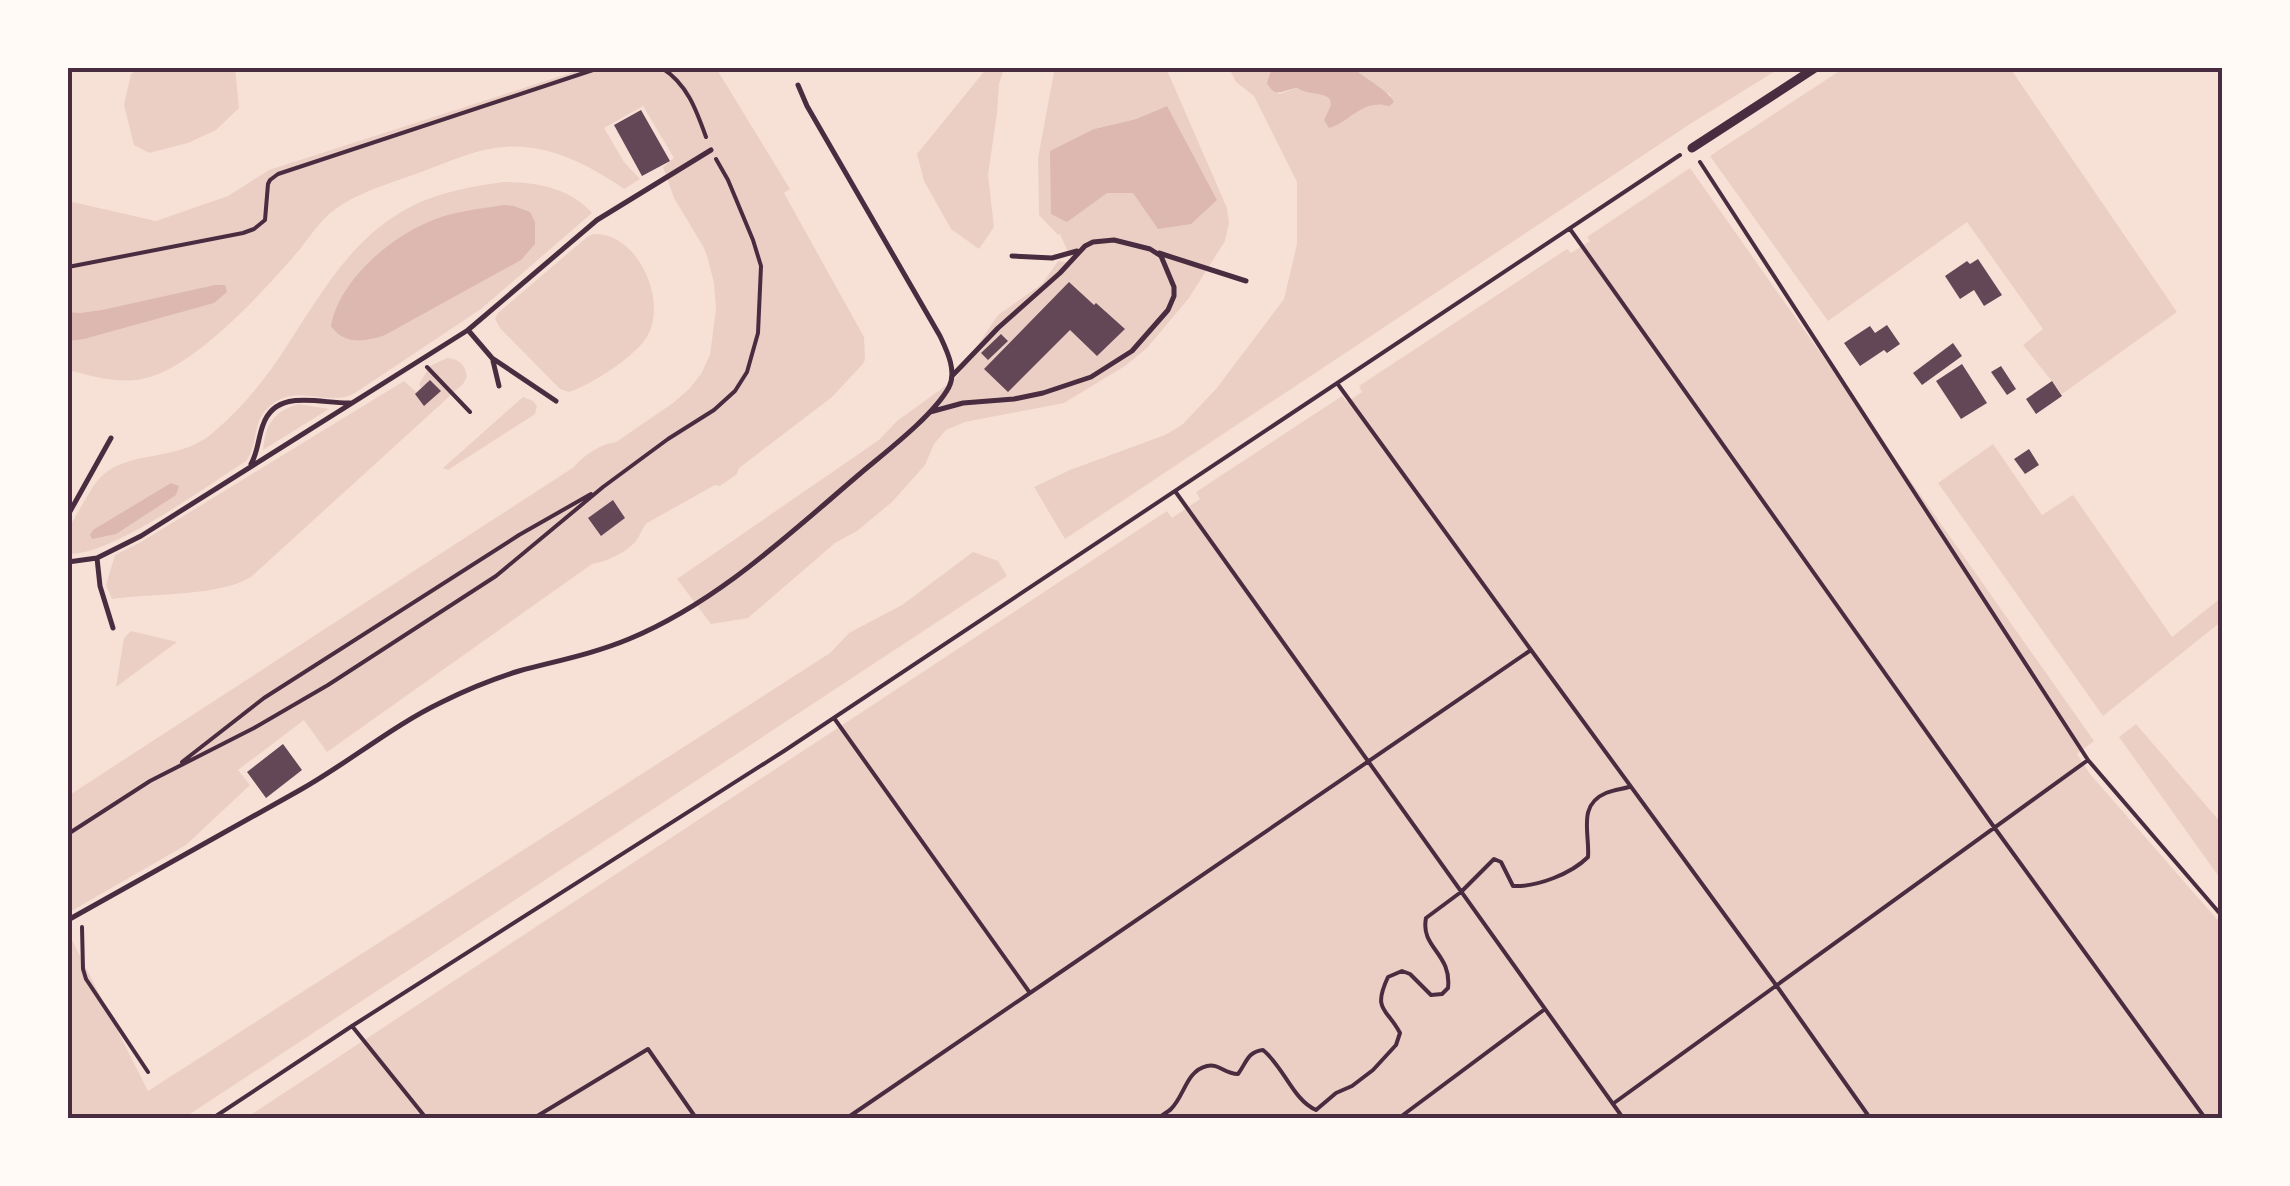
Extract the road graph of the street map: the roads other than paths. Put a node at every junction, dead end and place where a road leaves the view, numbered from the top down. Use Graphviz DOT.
graph roads {
  1 [pos="1815,68"];
  2 [pos="798,85"];
  3 [pos="1692,148"];
  4 [pos="711,150"];
  5 [pos="1080,250"];
  6 [pos="1156,252"];
  7 [pos="1012,256"];
  8 [pos="1246,282"];
  9 [pos="468,330"];
  10 [pos="492,358"];
  11 [pos="952,376"];
  12 [pos="499,386"];
  13 [pos="358,401"];
  14 [pos="556,401"];
  15 [pos="926,413"];
  16 [pos="111,438"];
  17 [pos="246,470"];
  18 [pos="68,514"];
  19 [pos="97,558"];
  20 [pos="68,562"];
  21 [pos="114,628"];
  22 [pos="68,920"];
  1 -- 3 [label="street"];
  2 -- 11 [label="lane"];
  4 -- 9 [label="lane"];
  5 -- 6 [label="lane"];
  5 -- 7 [label="lane"];
  5 -- 11 [label="lane"];
  6 -- 8 [label="lane"];
  6 -- 15 [label="lane"];
  9 -- 10 [label="lane"];
  9 -- 13 [label="lane"];
  10 -- 12 [label="lane"];
  10 -- 14 [label="lane"];
  11 -- 15 [label="lane"];
  13 -- 17 [label="lane"];
  13 -- 17 [label="lane"];
  15 -- 22 [label="lane"];
  16 -- 18 [label="lane"];
  17 -- 19 [label="lane"];
  19 -- 20 [label="lane"];
  19 -- 21 [label="lane"];
}
